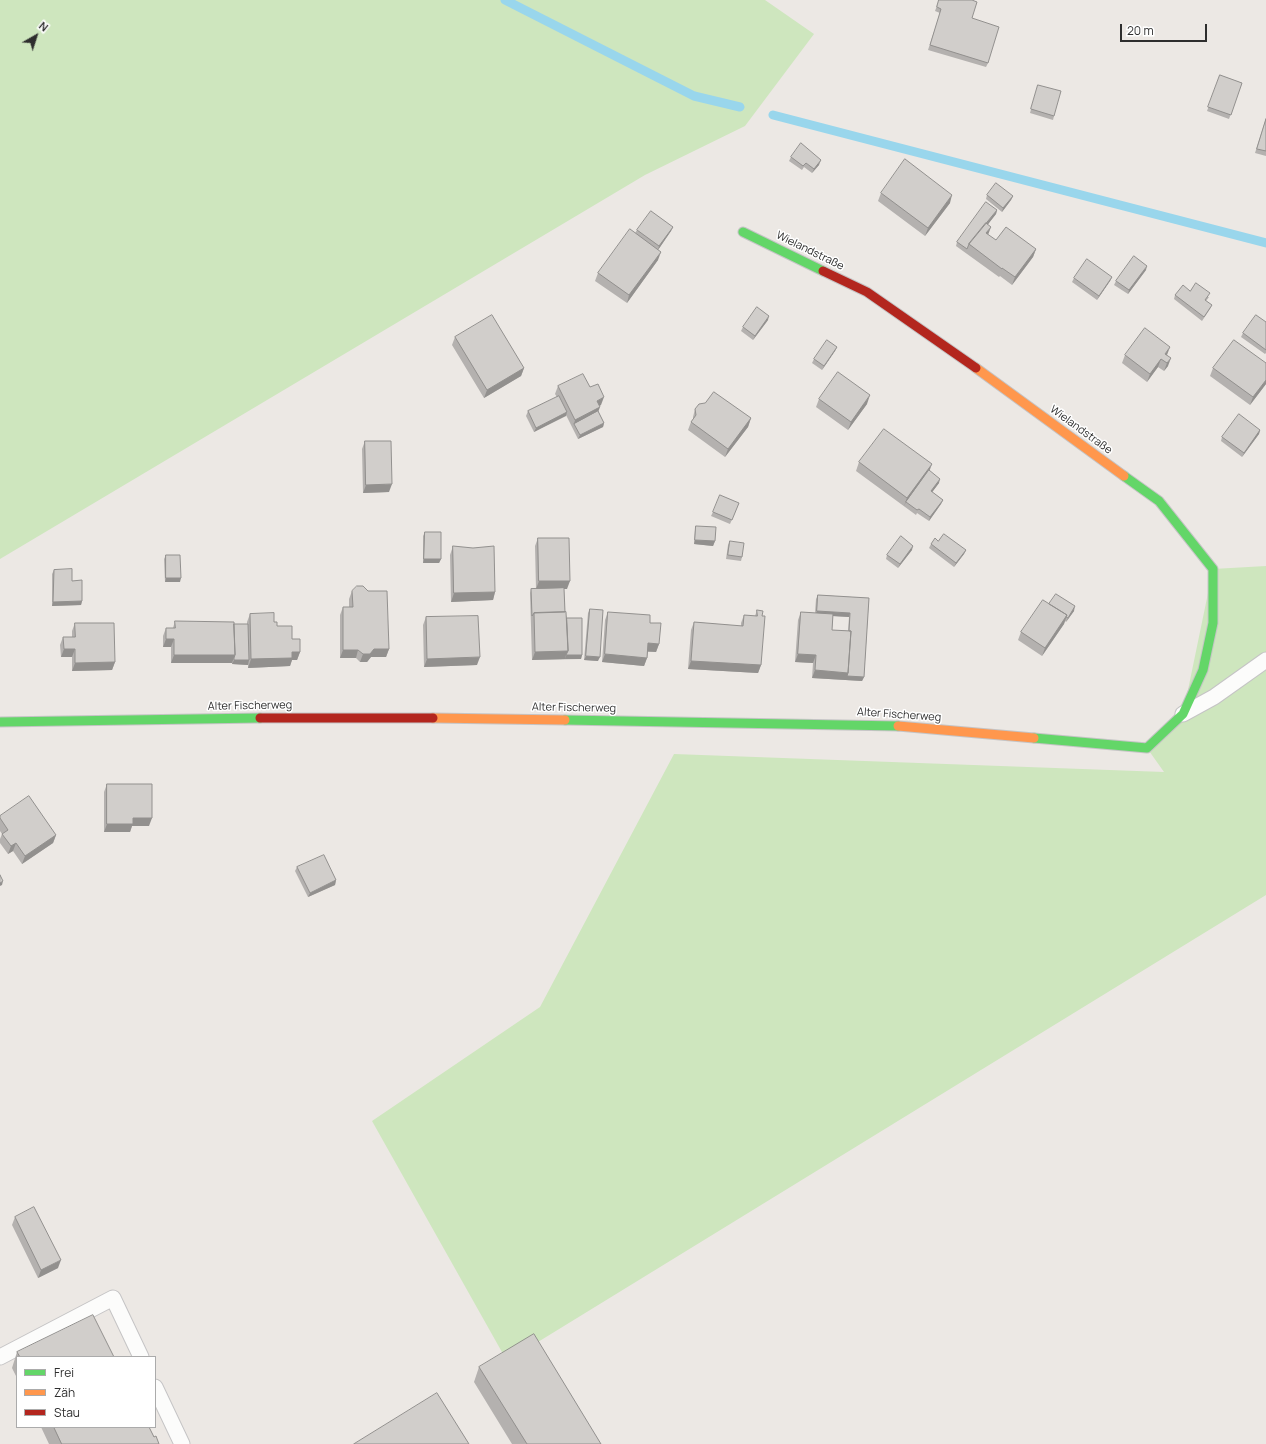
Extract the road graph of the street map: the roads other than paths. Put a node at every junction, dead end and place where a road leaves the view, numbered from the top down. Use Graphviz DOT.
graph roads {
  1 [pos="743,232"];
  2 [pos="1266,660"];
  3 [pos="1183,714"];
  4 [pos="0,722"];
  5 [pos="1147,748"];
  6 [pos="141,1356"];
  7 [pos="0,1357"];
  8 [pos="156,1389"];
  9 [pos="182,1444"];
  1 -- 3 [label="street, Wielandstraße"];
  2 -- 3 [label="lane"];
  3 -- 5 [label="street, Wielandstraße"];
  4 -- 5 [label="street, Alter Fischerweg"];
  6 -- 7 [label="lane"];
  8 -- 9 [label="lane"];
}
